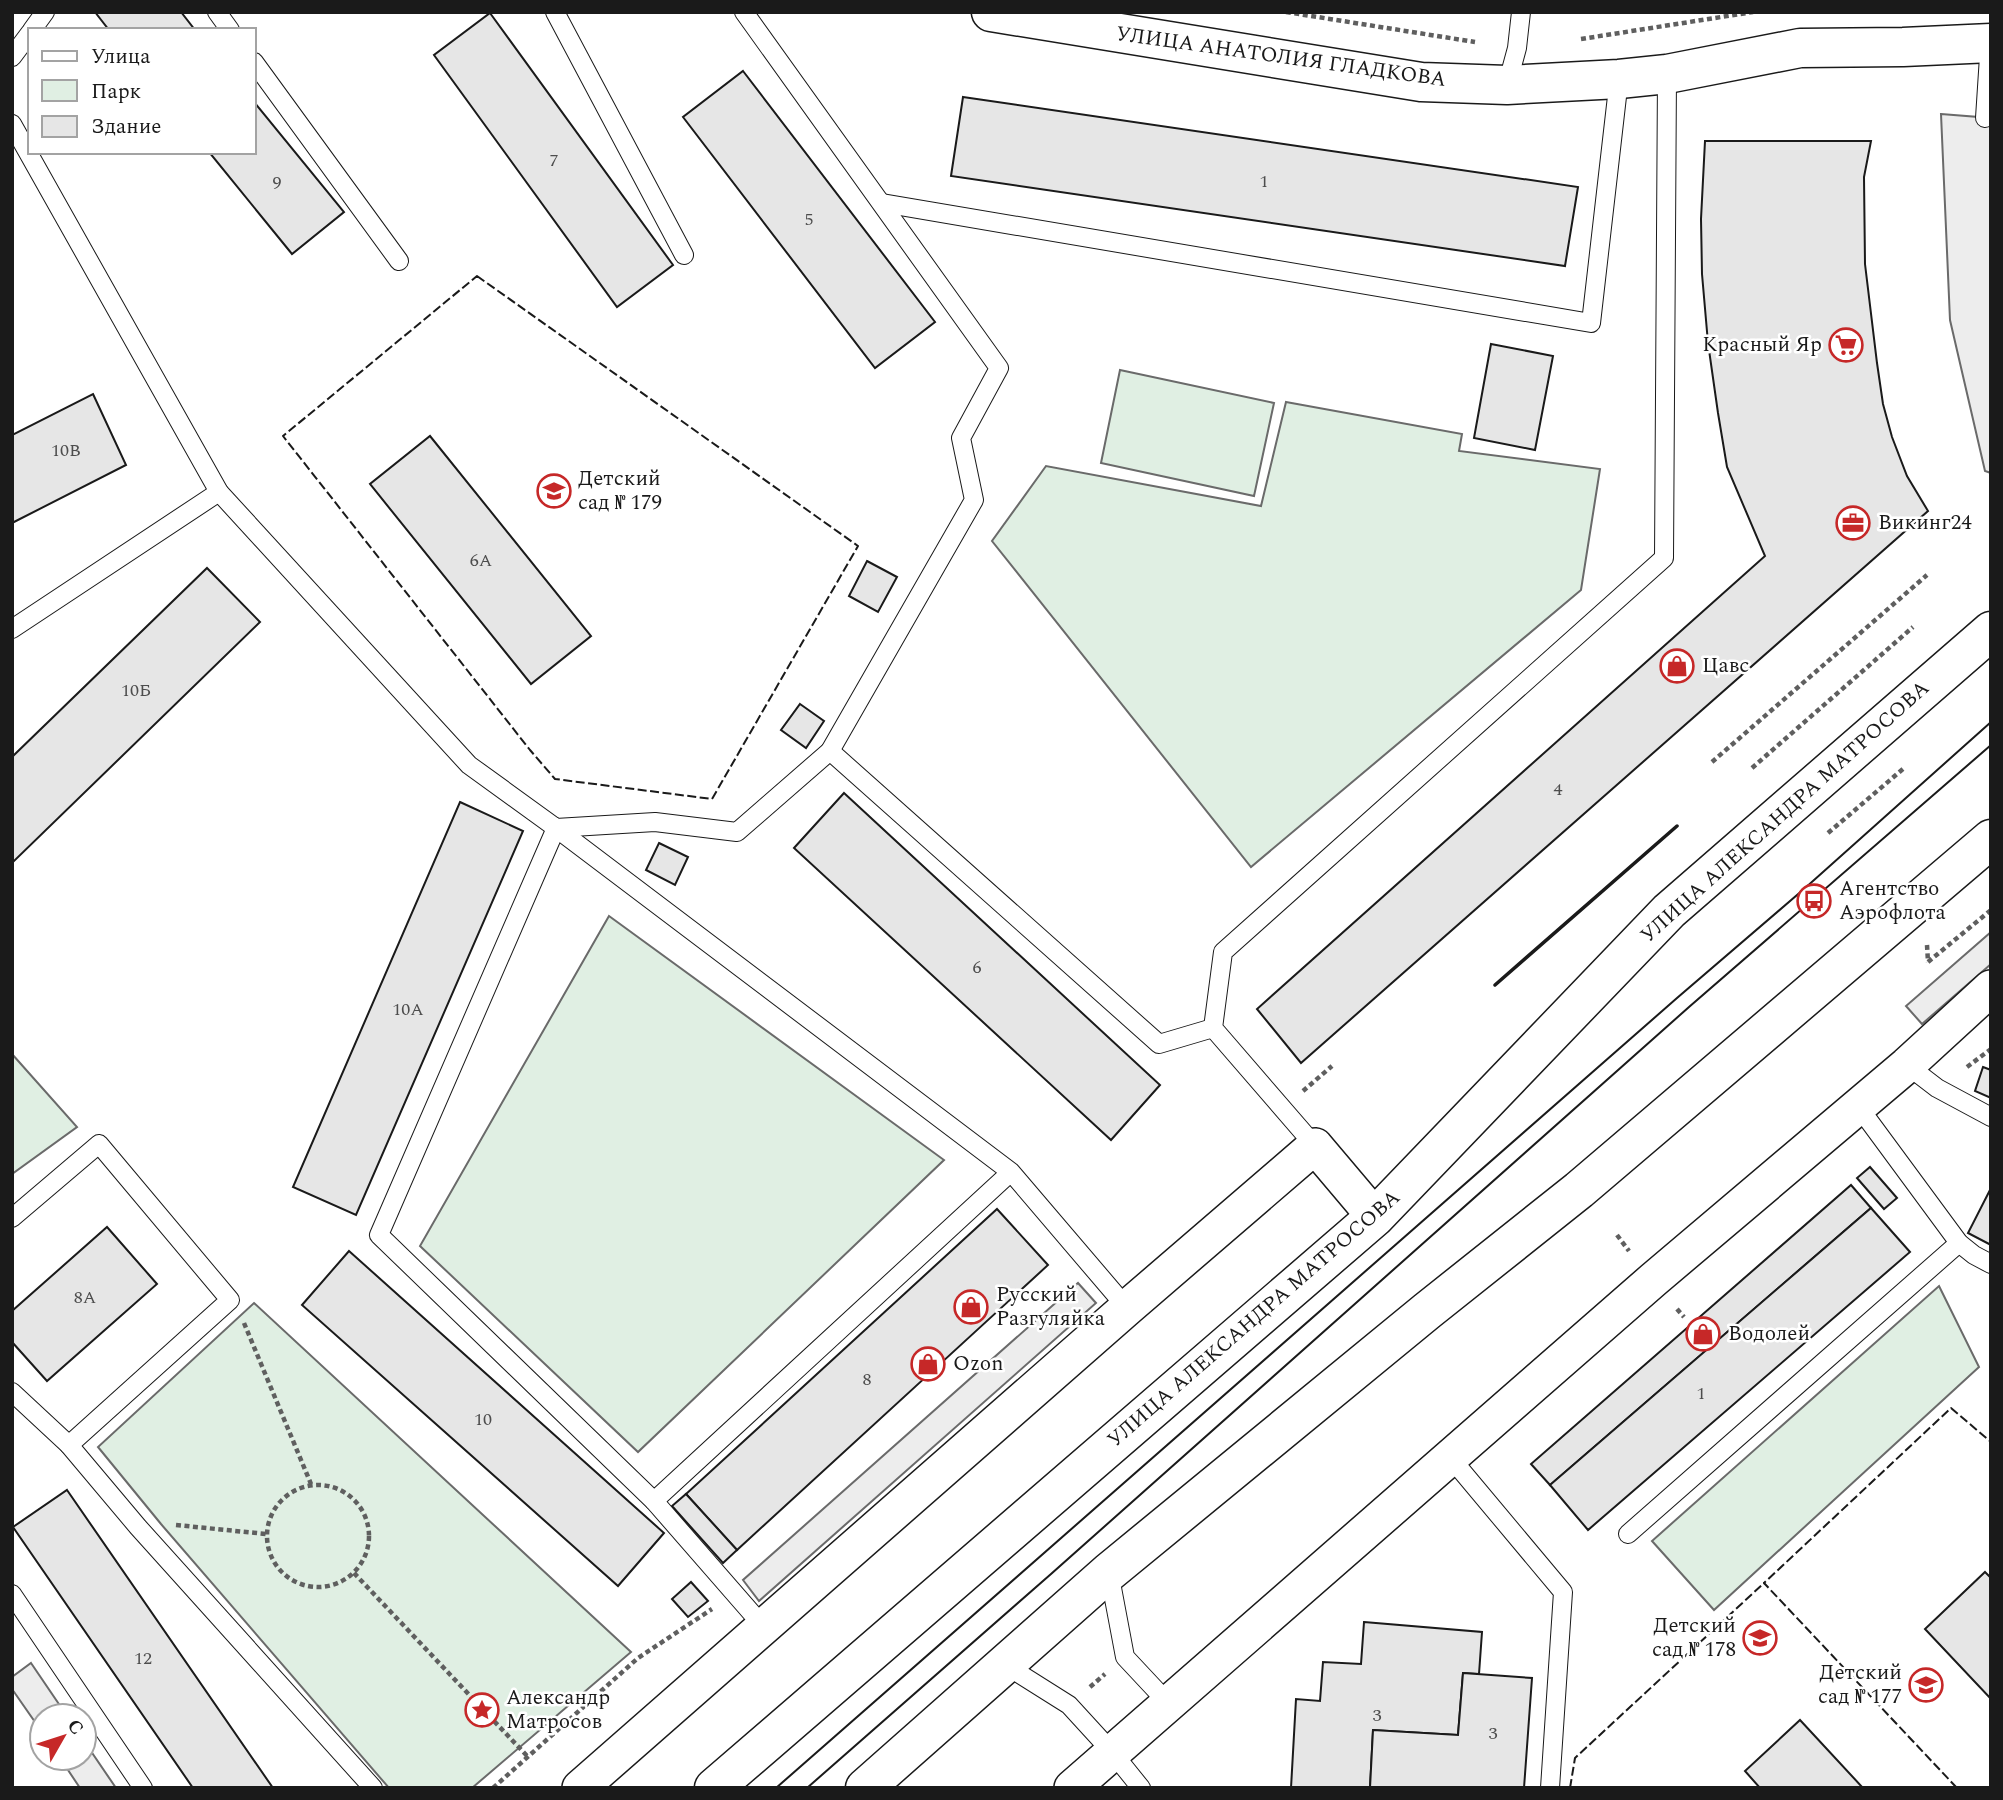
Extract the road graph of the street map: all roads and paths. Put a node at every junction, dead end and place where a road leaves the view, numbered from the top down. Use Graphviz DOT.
graph roads {
  1 [pos="44,12"];
  2 [pos="217,12"];
  3 [pos="555,12"];
  4 [pos="744,12"];
  5 [pos="991,12"];
  6 [pos="1521,12"];
  7 [pos="33,28"];
  8 [pos="229,28"];
  9 [pos="28,35"];
  10 [pos="1990,41"];
  11 [pos="12,57"];
  12 [pos="256,65"];
  13 [pos="1667,74"];
  14 [pos="1619,79"];
  15 [pos="1507,85"];
  16 [pos="1985,118"];
  17 [pos="12,124"];
  18 [pos="28,152"];
  19 [pos="29,154"];
  20 [pos="881,203"];
  21 [pos="684,255"];
  22 [pos="399,261"];
  23 [pos="219,492"];
  24 [pos="1927,575"];
  25 [pos="1913,627"];
  26 [pos="12,629"];
  27 [pos="1991,631"];
  28 [pos="830,751"];
  29 [pos="1712,762"];
  30 [pos="1752,768"];
  31 [pos="1903,769"];
  32 [pos="556,828"];
  33 [pos="1828,833"];
  34 [pos="1991,839"];
  35 [pos="1991,910"];
  36 [pos="1927,944"];
  37 [pos="1991,988"];
  38 [pos="1213,1028"];
  39 [pos="1991,1049"];
  40 [pos="1907,1065"];
  41 [pos="1332,1066"];
  42 [pos="1967,1067"];
  43 [pos="1857,1106"];
  44 [pos="1283,1108"];
  45 [pos="1991,1117"];
  46 [pos="1315,1146"];
  47 [pos="1011,1172"];
  48 [pos="1375,1217"];
  49 [pos="12,1218"];
  50 [pos="1617,1235"];
  51 [pos="1959,1243"];
  52 [pos="1635,1258"];
  53 [pos="1991,1264"];
  54 [pos="230,1300"];
  55 [pos="1127,1308"];
  56 [pos="12,1392"];
  57 [pos="69,1445"];
  58 [pos="1450,1457"];
  59 [pos="311,1484"];
  60 [pos="654,1501"];
  61 [pos="138,1527"];
  62 [pos="266,1534"];
  63 [pos="1628,1534"];
  64 [pos="1109,1572"];
  65 [pos="354,1573"];
  66 [pos="729,1585"];
  67 [pos="12,1594"];
  68 [pos="763,1626"];
  69 [pos="1003,1664"];
  70 [pos="1114,1667"];
  71 [pos="1083,1693"];
  72 [pos="1168,1703"];
  73 [pos="1112,1752"];
  74 [pos="529,1758"];
  75 [pos="143,1788"];
  76 [pos="373,1788"];
  77 [pos="493,1788"];
  78 [pos="580,1788"];
  79 [pos="714,1788"];
  80 [pos="865,1788"];
  81 [pos="1072,1788"];
  82 [pos="1141,1788"];
  83 [pos="1549,1788"];
  1 -- 7 [label="lane"];
  2 -- 8 [label="lane"];
  3 -- 21 [label="lane"];
  4 -- 20 [label="lane"];
  5 -- 15 [label="main road, УЛИЦА АНАТОЛИЯ ГЛАДКОВА"];
  6 -- 15 [label="lane"];
  9 -- 11 [label="lane"];
  10 -- 13 [label="main road, УЛИЦА АНАТОЛИЯ ГЛАДКОВА"];
  10 -- 16 [label="lane"];
  12 -- 22 [label="lane"];
  13 -- 14 [label="main road, УЛИЦА АНАТОЛИЯ ГЛАДКОВА"];
  13 -- 38 [label="lane"];
  14 -- 15 [label="main road, УЛИЦА АНАТОЛИЯ ГЛАДКОВА"];
  14 -- 20 [label="lane"];
  17 -- 18 [label="lane"];
  19 -- 23 [label="lane"];
  20 -- 28 [label="lane"];
  23 -- 26 [label="lane"];
  23 -- 32 [label="lane"];
  24 -- 29 [label="path"];
  25 -- 30 [label="path"];
  27 -- 48 [label="main road, УЛИЦА АЛЕКСАНДРА МАТРОСОВА"];
  28 -- 32 [label="lane"];
  28 -- 38 [label="lane"];
  31 -- 33 [label="path"];
  32 -- 47 [label="lane"];
  32 -- 60 [label="lane"];
  34 -- 64 [label="main road"];
  35 -- 36 [label="path"];
  37 -- 40 [label="street"];
  38 -- 44 [label="lane"];
  39 -- 42 [label="path"];
  40 -- 43 [label="street"];
  40 -- 45 [label="lane"];
  41 -- 44 [label="path"];
  43 -- 51 [label="lane"];
  43 -- 58 [label="street"];
  44 -- 46 [label="lane"];
  46 -- 48 [label="street"];
  46 -- 55 [label="street"];
  47 -- 55 [label="lane"];
  47 -- 60 [label="lane"];
  48 -- 79 [label="main road, УЛИЦА АЛЕКСАНДРА МАТРОСОВА"];
  49 -- 54 [label="lane"];
  50 -- 52 [label="path"];
  51 -- 53 [label="lane"];
  51 -- 63 [label="lane"];
  54 -- 57 [label="lane"];
  54 -- 59 [label="path"];
  55 -- 68 [label="street"];
  56 -- 57 [label="lane"];
  57 -- 61 [label="lane"];
  58 -- 72 [label="street"];
  58 -- 83 [label="lane"];
  59 -- 62 [label="path"];
  59 -- 65 [label="path"];
  60 -- 66 [label="lane"];
  61 -- 62 [label="path"];
  61 -- 76 [label="lane"];
  62 -- 65 [label="path"];
  64 -- 69 [label="main road"];
  64 -- 72 [label="lane"];
  65 -- 74 [label="path"];
  66 -- 68 [label="lane"];
  66 -- 74 [label="path"];
  67 -- 75 [label="lane"];
  68 -- 78 [label="street"];
  69 -- 73 [label="lane"];
  69 -- 80 [label="main road"];
  70 -- 71 [label="path"];
  72 -- 73 [label="street"];
  73 -- 81 [label="street"];
  73 -- 82 [label="lane"];
  74 -- 77 [label="path"];
}
